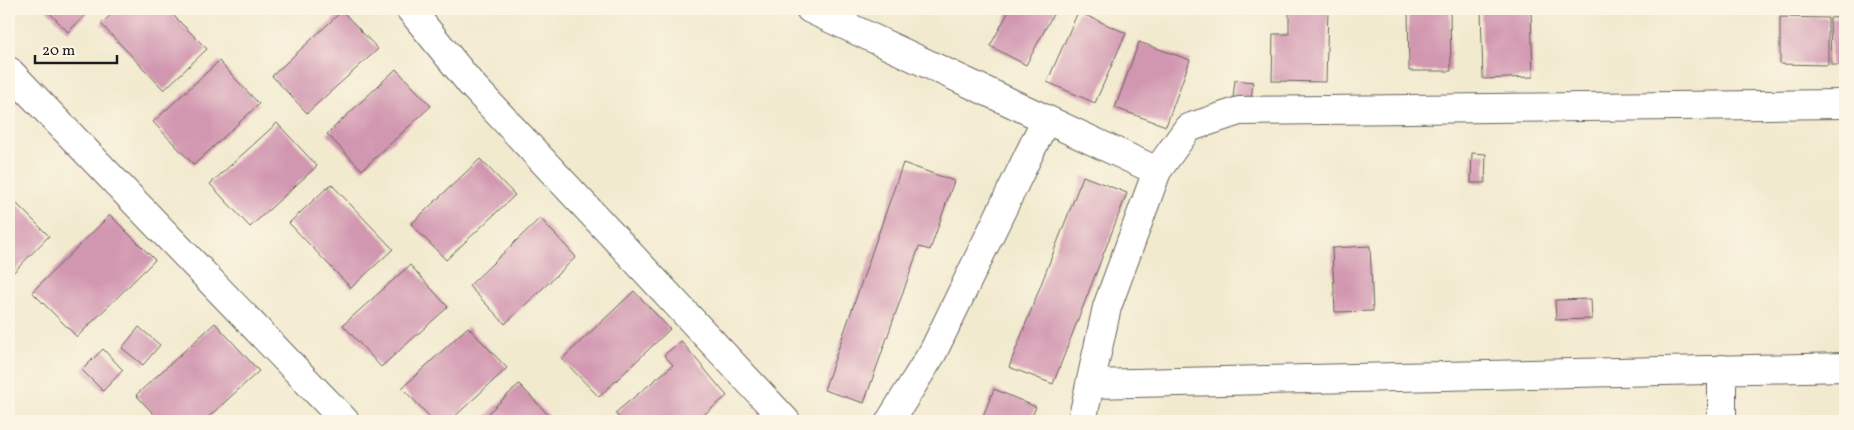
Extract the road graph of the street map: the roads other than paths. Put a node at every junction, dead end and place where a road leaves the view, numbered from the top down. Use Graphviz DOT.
graph roads {
  1 [pos="410,9"];
  2 [pos="810,9"];
  3 [pos="9,71"];
  4 [pos="1845,104"];
  5 [pos="1046,120"];
  6 [pos="1157,171"];
  7 [pos="1845,367"];
  8 [pos="1722,370"];
  9 [pos="1090,384"];
  10 [pos="345,421"];
  11 [pos="786,421"];
  12 [pos="890,421"];
  13 [pos="1082,421"];
  14 [pos="1722,421"];
  1 -- 11 [label="lane"];
  2 -- 5 [label="lane"];
  3 -- 10 [label="lane"];
  4 -- 6 [label="lane"];
  5 -- 6 [label="lane"];
  5 -- 12 [label="lane"];
  6 -- 9 [label="lane"];
  7 -- 8 [label="lane"];
  8 -- 9 [label="lane"];
  8 -- 14 [label="lane"];
  9 -- 13 [label="lane"];
}
